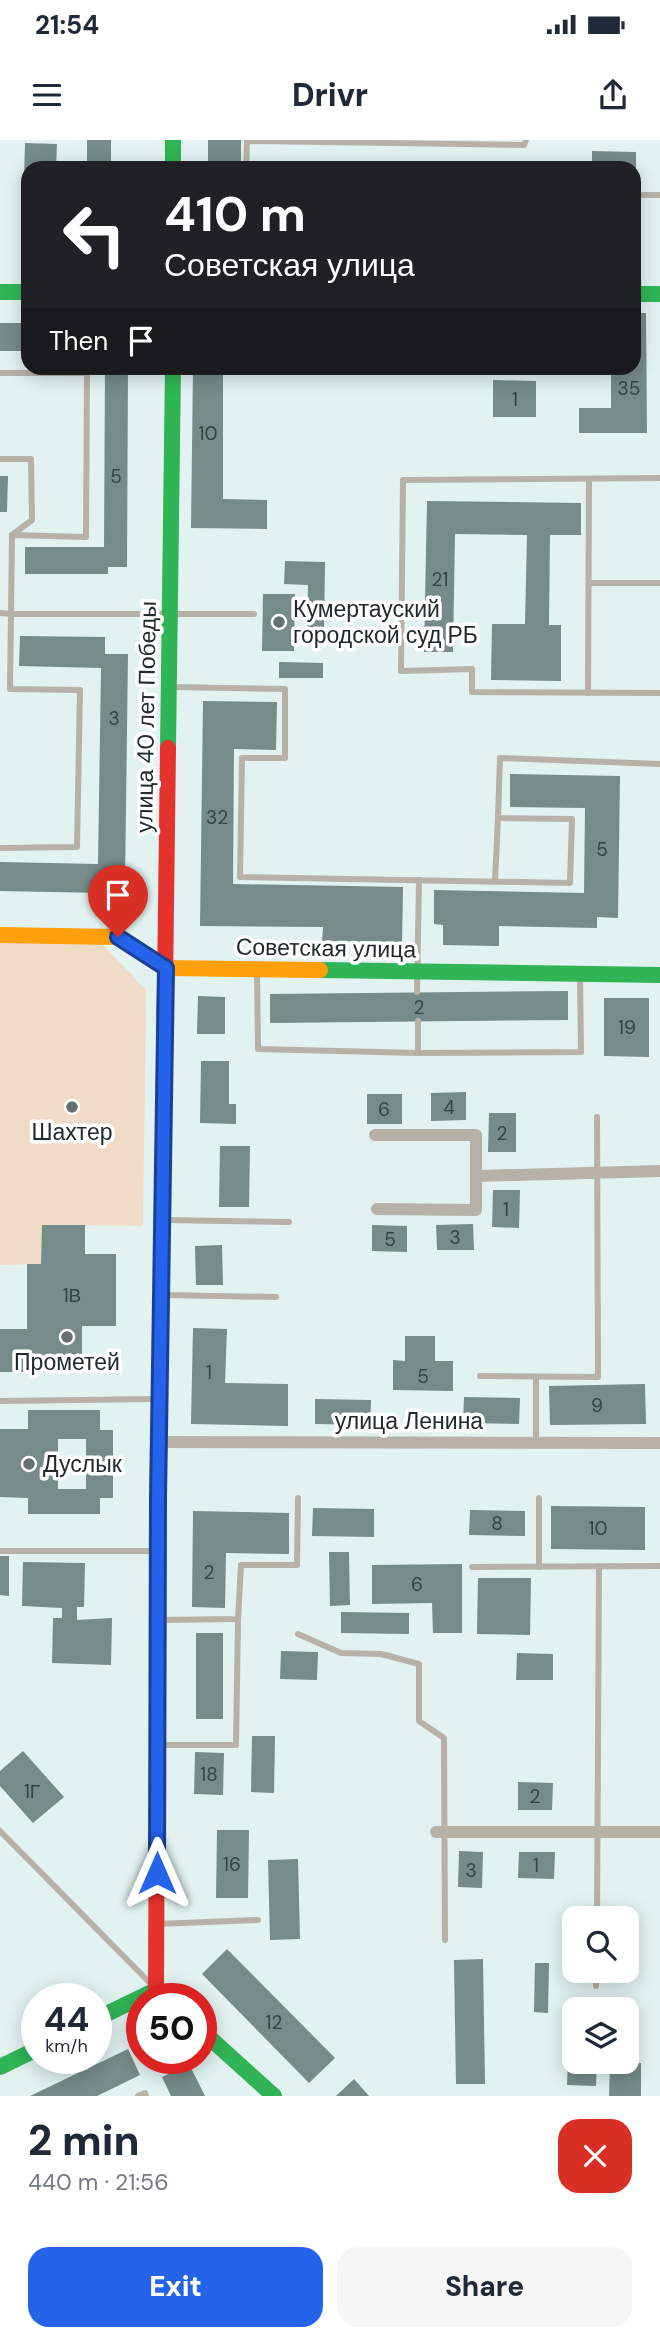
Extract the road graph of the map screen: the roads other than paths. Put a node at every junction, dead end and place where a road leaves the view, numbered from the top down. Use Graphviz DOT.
graph roads {
  1 [pos="173,140"];
  2 [pos="526,140"];
  3 [pos="247,141"];
  4 [pos="173,161"];
  5 [pos="246,161"];
  6 [pos="641,194"];
  7 [pos="660,195"];
  8 [pos="0,291"];
  9 [pos="21,292"];
  10 [pos="641,294"];
  11 [pos="660,294"];
  12 [pos="0,373"];
  13 [pos="21,373"];
  14 [pos="87,375"];
  15 [pos="173,375"];
  16 [pos="0,459"];
  17 [pos="660,478"];
  18 [pos="589,479"];
  19 [pos="12,535"];
  20 [pos="589,583"];
  21 [pos="660,583"];
  22 [pos="0,613"];
  23 [pos="11,614"];
  24 [pos="170,614"];
  25 [pos="254,614"];
  26 [pos="169,687"];
  27 [pos="588,693"];
  28 [pos="660,693"];
  29 [pos="660,764"];
  30 [pos="498,818"];
  31 [pos="0,848"];
  32 [pos="419,880"];
  33 [pos="495,881"];
  34 [pos="0,935"];
  35 [pos="166,968"];
  36 [pos="257,970"];
  37 [pos="417,972"];
  38 [pos="580,974"];
  39 [pos="660,975"];
  40 [pos="417,992"];
  41 [pos="418,1021"];
  42 [pos="418,1053"];
  43 [pos="597,1117"];
  44 [pos="375,1135"];
  45 [pos="660,1171"];
  46 [pos="597,1172"];
  47 [pos="476,1176"];
  48 [pos="377,1209"];
  49 [pos="162,1220"];
  50 [pos="289,1222"];
  51 [pos="161,1295"];
  52 [pos="276,1297"];
  53 [pos="480,1376"];
  54 [pos="537,1377"];
  55 [pos="159,1399"];
  56 [pos="0,1401"];
  57 [pos="159,1442"];
  58 [pos="536,1443"];
  59 [pos="660,1443"];
  60 [pos="298,1498"];
  61 [pos="539,1498"];
  62 [pos="0,1551"];
  63 [pos="158,1551"];
  64 [pos="599,1566"];
  65 [pos="659,1566"];
  66 [pos="472,1567"];
  67 [pos="539,1567"];
  68 [pos="238,1619"];
  69 [pos="157,1620"];
  70 [pos="298,1633"];
  71 [pos="157,1745"];
  72 [pos="0,1831"];
  73 [pos="441,1832"];
  74 [pos="597,1832"];
  75 [pos="660,1832"];
  76 [pos="597,1906"];
  77 [pos="258,1920"];
  78 [pos="156,1924"];
  79 [pos="445,1940"];
  80 [pos="150,1983"];
  81 [pos="160,1983"];
  82 [pos="217,2044"];
  83 [pos="21,2057"];
  84 [pos="0,2067"];
  85 [pos="138,2096"];
  86 [pos="146,2096"];
  87 [pos="274,2096"];
  1 -- 4 [label="main road"];
  2 -- 3 [label="lane"];
  3 -- 5 [label="lane"];
  6 -- 7 [label="lane"];
  8 -- 9 [label="main road"];
  10 -- 11 [label="main road"];
  12 -- 13 [label="lane"];
  14 -- 19 [label="lane"];
  15 -- 24 [label="main road, улица 40 лет Победы"];
  16 -- 19 [label="lane"];
  17 -- 18 [label="lane"];
  18 -- 20 [label="lane"];
  18 -- 27 [label="lane"];
  19 -- 23 [label="lane"];
  20 -- 21 [label="lane"];
  20 -- 27 [label="lane"];
  22 -- 23 [label="lane"];
  23 -- 24 [label="lane"];
  23 -- 31 [label="lane"];
  24 -- 25 [label="lane"];
  24 -- 26 [label="main road, улица 40 лет Победы"];
  26 -- 32 [label="lane"];
  26 -- 35 [label="main road, улица 40 лет Победы"];
  27 -- 28 [label="lane"];
  29 -- 30 [label="lane"];
  30 -- 33 [label="lane"];
  30 -- 33 [label="lane"];
  32 -- 33 [label="lane"];
  32 -- 37 [label="lane"];
  34 -- 35 [label="main road"];
  35 -- 36 [label="main road, Советская улица"];
  35 -- 49 [label="main road, улица 40 лет Победы"];
  36 -- 37 [label="main road, Советская улица"];
  36 -- 42 [label="lane"];
  37 -- 38 [label="main road, Советская улица"];
  37 -- 40 [label="lane"];
  38 -- 39 [label="main road, Советская улица"];
  38 -- 42 [label="lane"];
  41 -- 42 [label="lane"];
  43 -- 46 [label="lane"];
  44 -- 47 [label="street"];
  45 -- 46 [label="street"];
  46 -- 47 [label="street"];
  46 -- 54 [label="lane"];
  47 -- 48 [label="street"];
  49 -- 50 [label="lane"];
  49 -- 51 [label="main road, улица 40 лет Победы"];
  51 -- 52 [label="lane"];
  51 -- 55 [label="main road, улица 40 лет Победы"];
  53 -- 54 [label="lane"];
  54 -- 58 [label="lane"];
  55 -- 56 [label="lane"];
  55 -- 57 [label="main road, улица 40 лет Победы"];
  57 -- 58 [label="street, улица Ленина"];
  57 -- 63 [label="main road, улица 40 лет Победы"];
  58 -- 59 [label="street, улица Ленина"];
  60 -- 68 [label="lane"];
  61 -- 67 [label="lane"];
  62 -- 63 [label="lane"];
  63 -- 69 [label="main road, улица 40 лет Победы"];
  64 -- 65 [label="lane"];
  64 -- 67 [label="lane"];
  64 -- 74 [label="lane"];
  66 -- 67 [label="lane"];
  68 -- 69 [label="lane"];
  68 -- 71 [label="lane"];
  69 -- 71 [label="main road, улица 40 лет Победы"];
  70 -- 73 [label="lane"];
  71 -- 78 [label="main road, улица 40 лет Победы"];
  72 -- 80 [label="lane"];
  73 -- 74 [label="street"];
  73 -- 79 [label="lane"];
  74 -- 75 [label="street"];
  74 -- 76 [label="lane"];
  77 -- 78 [label="lane"];
  78 -- 81 [label="main road, улица 40 лет Победы"];
  82 -- 87 [label="main road"];
  83 -- 84 [label="main road"];
  85 -- 86 [label="lane"];
}
